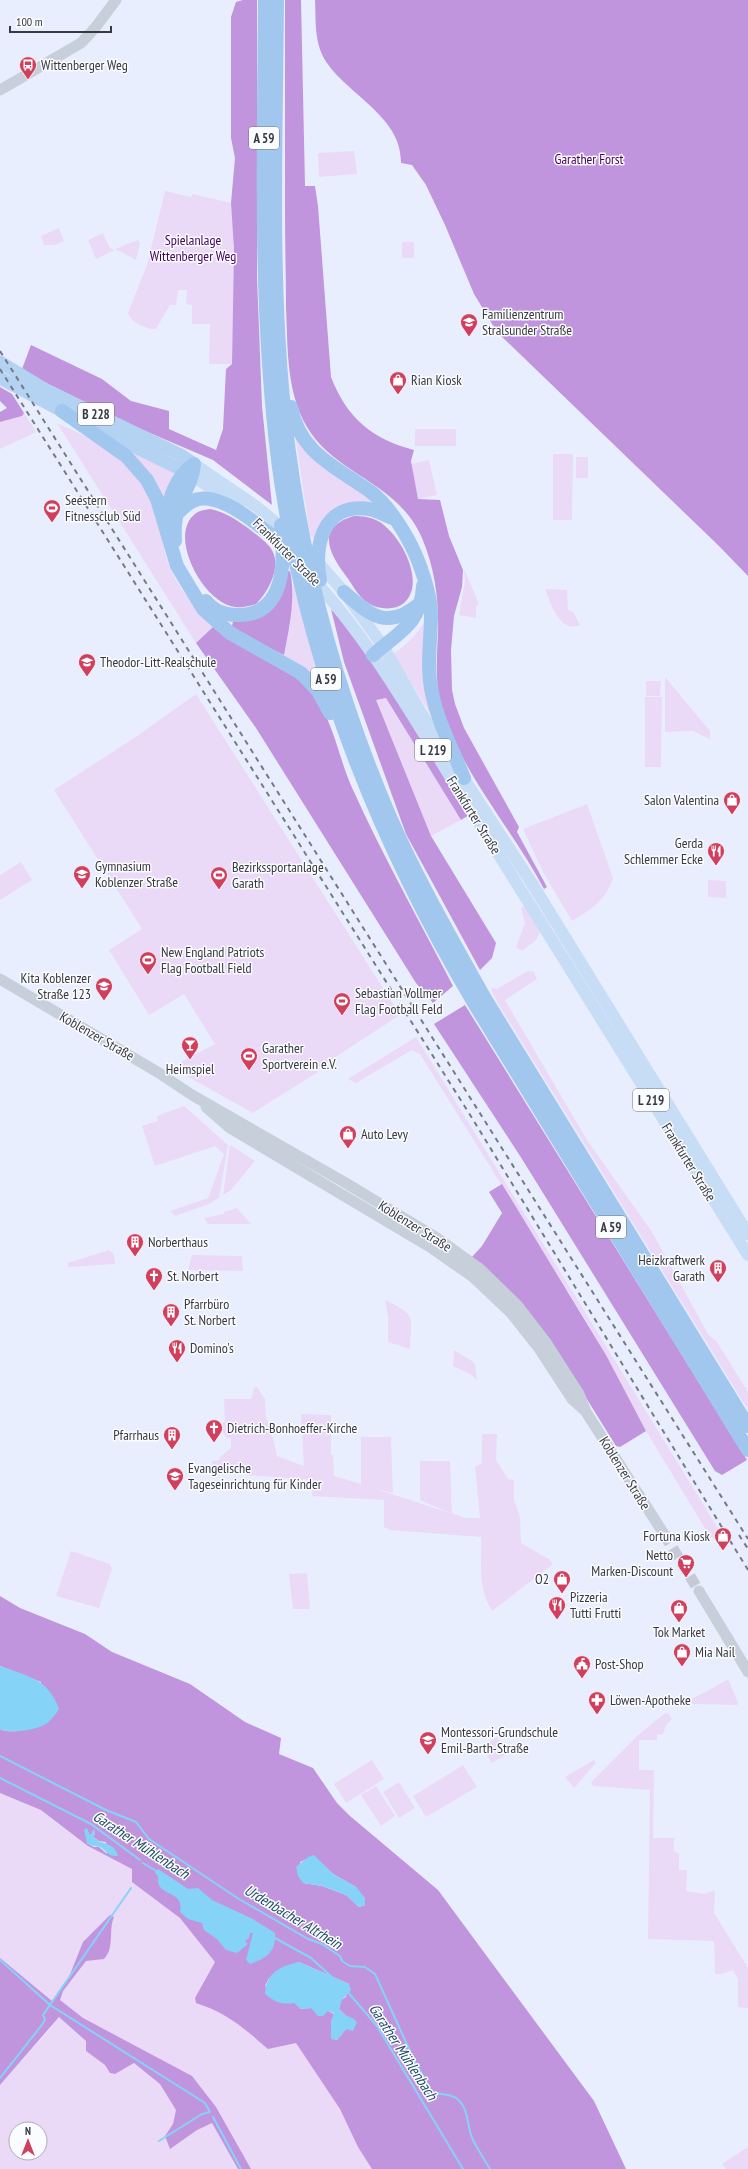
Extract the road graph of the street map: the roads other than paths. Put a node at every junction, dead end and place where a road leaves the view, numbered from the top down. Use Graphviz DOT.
graph roads {
  1 [pos="116,0"];
  2 [pos="265,0"];
  3 [pos="277,0"];
  4 [pos="0,90"];
  5 [pos="279,339"];
  6 [pos="0,362"];
  7 [pos="0,378"];
  8 [pos="62,411"];
  9 [pos="190,470"];
  10 [pos="282,508"];
  11 [pos="176,514"];
  12 [pos="395,519"];
  13 [pos="166,526"];
  14 [pos="279,541"];
  15 [pos="304,546"];
  16 [pos="299,564"];
  17 [pos="344,592"];
  18 [pos="424,598"];
  19 [pos="320,604"];
  20 [pos="381,652"];
  21 [pos="360,775"];
  22 [pos="464,778"];
  23 [pos="466,978"];
  24 [pos="0,979"];
  25 [pos="479,1000"];
  26 [pos="748,1234"];
  27 [pos="748,1255"];
  28 [pos="748,1426"];
  29 [pos="748,1450"];
  30 [pos="664,1534"];
  31 [pos="699,1591"];
  32 [pos="748,1672"];
  1 -- 4 [label="main road"];
  2 -- 10 [label="highway, A 59"];
  3 -- 5 [label="highway, A 59"];
  5 -- 12 [label="highway"];
  5 -- 19 [label="highway, A 59"];
  6 -- 9 [label="highway, Frankfurter Straße / B 228"];
  7 -- 8 [label="highway, Frankfurter Straße / B 228"];
  8 -- 9 [label="highway, Frankfurter Straße / B 228"];
  8 -- 13 [label="highway"];
  9 -- 11 [label="highway"];
  9 -- 13 [label="highway"];
  9 -- 14 [label="main road, Frankfurter Straße / B 228"];
  9 -- 15 [label="main road, Frankfurter Straße / B 228"];
  10 -- 11 [label="highway"];
  10 -- 21 [label="highway, A 59"];
  11 -- 14 [label="highway"];
  12 -- 18 [label="highway"];
  12 -- 19 [label="highway"];
  13 -- 21 [label="highway"];
  14 -- 16 [label="main road, Frankfurter Straße / B 228"];
  15 -- 17 [label="main road, Frankfurter Straße / L 219"];
  16 -- 20 [label="main road, Frankfurter Straße / L 219"];
  17 -- 18 [label="highway"];
  17 -- 20 [label="main road, Frankfurter Straße / L 219"];
  18 -- 20 [label="highway"];
  18 -- 22 [label="highway"];
  19 -- 23 [label="highway, A 59"];
  20 -- 22 [label="main road, Frankfurter Straße / L 219"];
  20 -- 27 [label="main road, Frankfurter Straße / L 219"];
  21 -- 23 [label="highway, A 59"];
  22 -- 26 [label="main road, Frankfurter Straße / L 219"];
  23 -- 25 [label="highway, A 59"];
  24 -- 30 [label="main road, Koblenzer Straße"];
  25 -- 28 [label="highway, A 59"];
  25 -- 29 [label="highway, A 59"];
  31 -- 32 [label="main road"];
}
